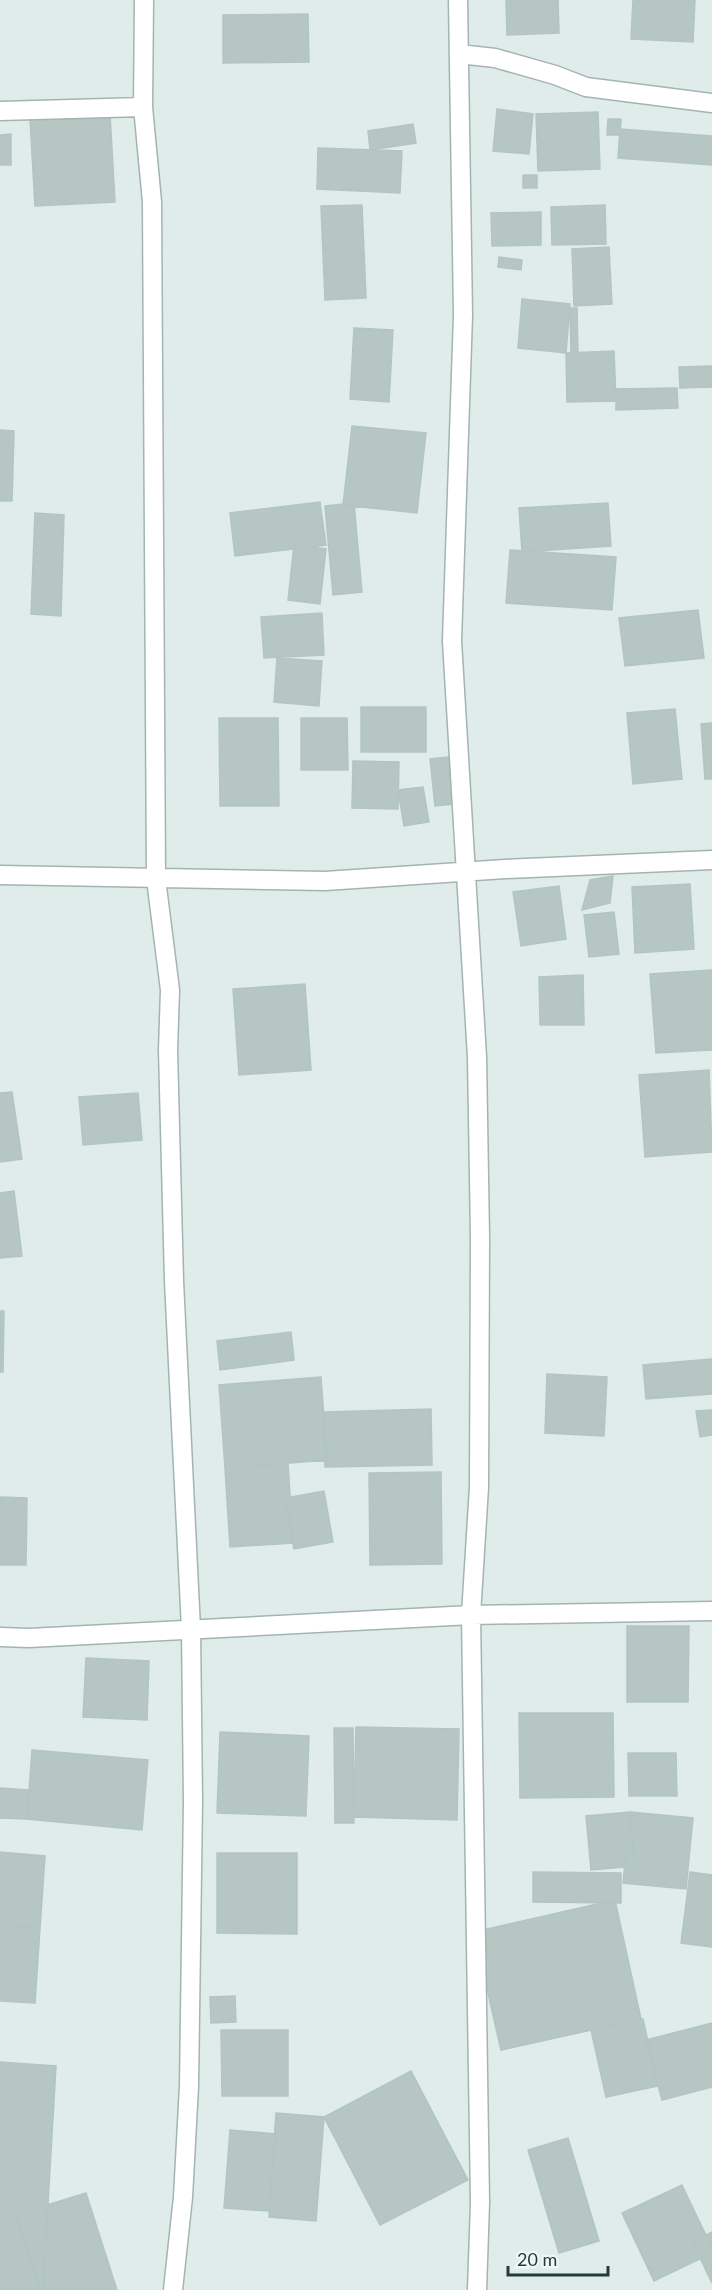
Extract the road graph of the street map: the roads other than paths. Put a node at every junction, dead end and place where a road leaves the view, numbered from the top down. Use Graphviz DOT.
graph roads {
  1 [pos="144,0"];
  2 [pos="458,0"];
  3 [pos="459,54"];
  4 [pos="712,103"];
  5 [pos="143,106"];
  6 [pos="0,111"];
  7 [pos="712,860"];
  8 [pos="465,871"];
  9 [pos="0,875"];
  10 [pos="156,879"];
  11 [pos="712,1611"];
  12 [pos="471,1615"];
  13 [pos="191,1629"];
  14 [pos="0,1637"];
  15 [pos="173,2290"];
  16 [pos="477,2290"];
  1 -- 5 [label="street"];
  2 -- 3 [label="street"];
  3 -- 4 [label="street"];
  3 -- 8 [label="street"];
  5 -- 6 [label="street"];
  5 -- 10 [label="street"];
  7 -- 8 [label="street"];
  8 -- 10 [label="street"];
  8 -- 12 [label="street"];
  9 -- 10 [label="street"];
  10 -- 13 [label="street"];
  11 -- 12 [label="street"];
  12 -- 13 [label="street"];
  12 -- 16 [label="street"];
  13 -- 14 [label="street"];
  13 -- 15 [label="street"];
}
